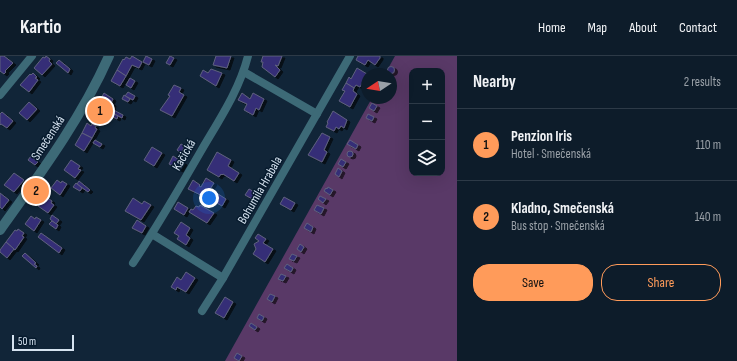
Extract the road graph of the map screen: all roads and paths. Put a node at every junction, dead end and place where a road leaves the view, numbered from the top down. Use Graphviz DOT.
graph roads {
  1 [pos="32,56"];
  2 [pos="109,56"];
  3 [pos="248,56"];
  4 [pos="350,56"];
  5 [pos="244,72"];
  6 [pos="0,94"];
  7 [pos="317,114"];
  8 [pos="0,230"];
  9 [pos="152,234"];
  10 [pos="133,263"];
  11 [pos="223,278"];
  12 [pos="202,311"];
  1 -- 6 [label="street"];
  2 -- 8 [label="street, Smečenská"];
  3 -- 5 [label="street, Kačická"];
  4 -- 7 [label="street, Bohumila Hrabala"];
  5 -- 7 [label="street"];
  5 -- 9 [label="street, Kačická"];
  7 -- 11 [label="street, Bohumila Hrabala"];
  9 -- 10 [label="street, Kačická"];
  9 -- 11 [label="street"];
  11 -- 12 [label="street, Bohumila Hrabala"];
}
